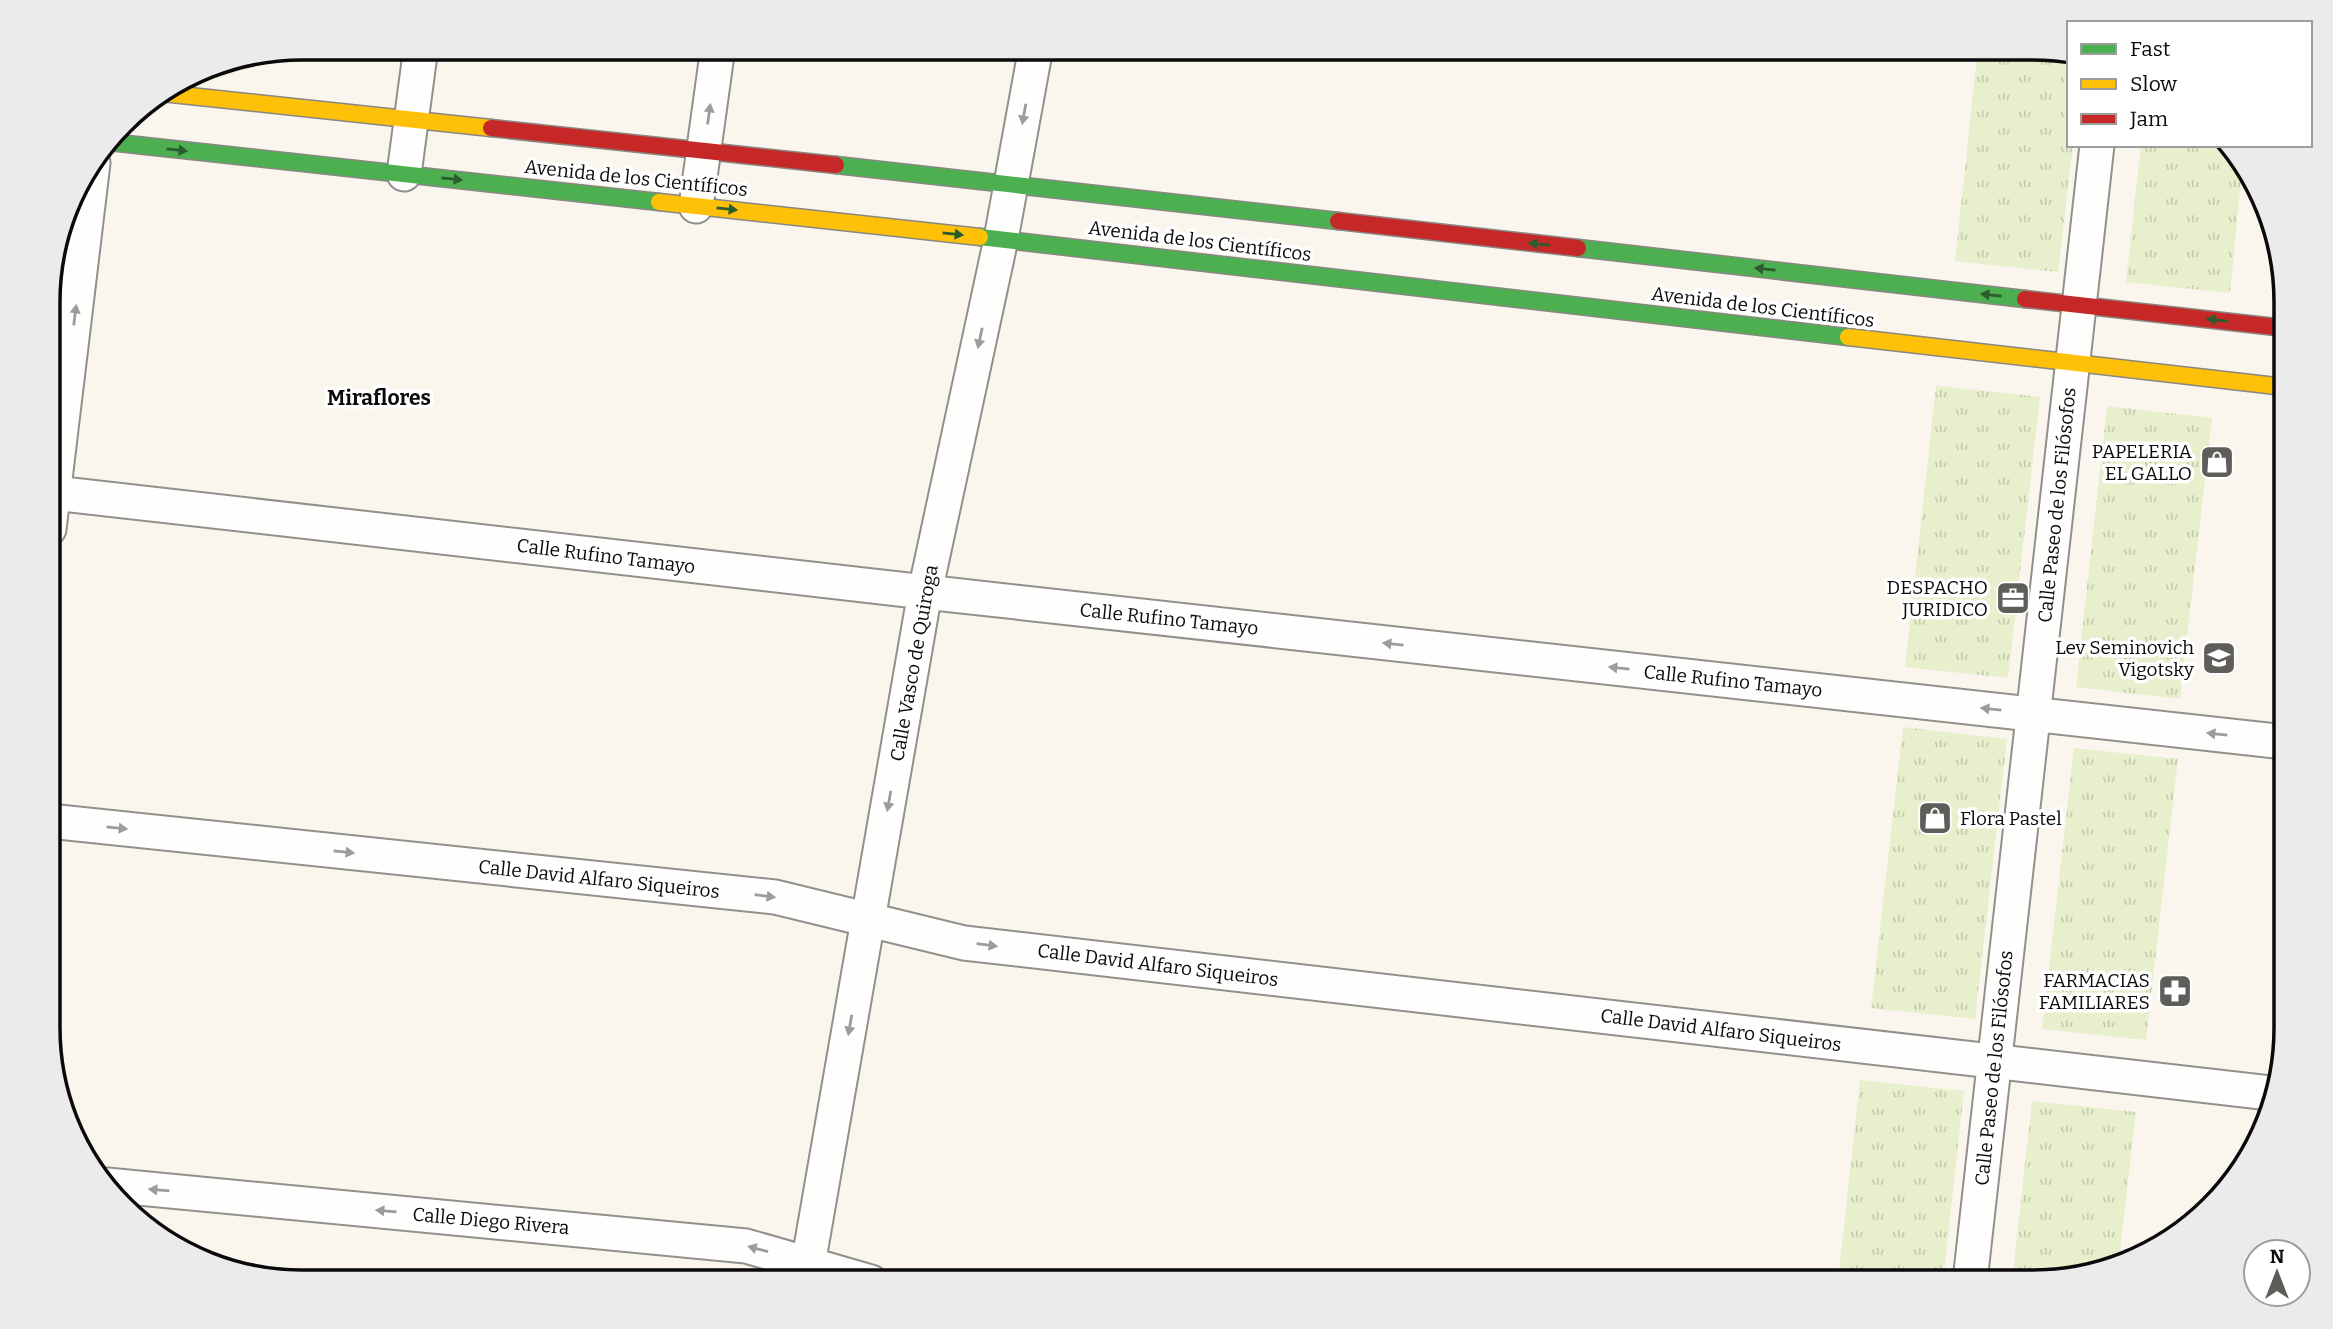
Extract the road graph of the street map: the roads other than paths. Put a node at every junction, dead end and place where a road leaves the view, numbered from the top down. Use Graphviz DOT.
graph roads {
  1 [pos="419,60"];
  2 [pos="716,60"];
  3 [pos="1034,60"];
  4 [pos="176,95"];
  5 [pos="411,122"];
  6 [pos="119,143"];
  7 [pos="2098,147"];
  8 [pos="704,152"];
  9 [pos="404,174"];
  10 [pos="91,182"];
  11 [pos="1011,184"];
  12 [pos="696,206"];
  13 [pos="1001,239"];
  14 [pos="2079,304"];
  15 [pos="2273,327"];
  16 [pos="2073,364"];
  17 [pos="2273,386"];
  18 [pos="60,442"];
  19 [pos="60,494"];
  20 [pos="925,593"];
  21 [pos="2034,713"];
  22 [pos="2273,741"];
  23 [pos="60,822"];
  24 [pos="869,919"];
  25 [pos="1994,1062"];
  26 [pos="2264,1092"];
  27 [pos="119,1186"];
  28 [pos="1971,1269"];
  29 [pos="802,1270"];
  30 [pos="807,1270"];
  1 -- 5 [label="street"];
  8 -- 2 [label="street, one-way"];
  3 -- 11 [label="street, Calle Vasco de Quiroga, one-way"];
  4 -- 5 [label="street, Avenida de los Científicos"];
  5 -- 8 [label="street, Avenida de los Científicos"];
  5 -- 9 [label="street"];
  6 -- 9 [label="street, Avenida de los Científicos, one-way"];
  7 -- 14 [label="street, Calle Paseo de los Filósofos"];
  8 -- 11 [label="street, Avenida de los Científicos"];
  8 -- 12 [label="street"];
  9 -- 12 [label="street, Avenida de los Científicos, one-way"];
  18 -- 10 [label="street, one-way"];
  11 -- 13 [label="street, Calle Vasco de Quiroga"];
  14 -- 11 [label="street, Avenida de los Científicos, one-way"];
  12 -- 13 [label="street, Avenida de los Científicos, one-way"];
  13 -- 16 [label="street, Avenida de los Científicos"];
  13 -- 20 [label="street, Calle Vasco de Quiroga, one-way"];
  15 -- 14 [label="street, Avenida de los Científicos, one-way"];
  14 -- 16 [label="street, Calle Paseo de los Filósofos"];
  16 -- 17 [label="street, Avenida de los Científicos"];
  16 -- 21 [label="street, Calle Paseo de los Filósofos"];
  19 -- 20 [label="street, Calle Rufino Tamayo"];
  21 -- 20 [label="street, Calle Rufino Tamayo, one-way"];
  20 -- 24 [label="street, Calle Vasco de Quiroga, one-way"];
  22 -- 21 [label="street, Calle Rufino Tamayo, one-way"];
  21 -- 25 [label="street, Calle Paseo de los Filósofos"];
  23 -- 24 [label="street, Calle David Alfaro Siqueiros, one-way"];
  24 -- 25 [label="street, Calle David Alfaro Siqueiros, one-way"];
  24 -- 30 [label="street, Calle Vasco de Quiroga, one-way"];
  25 -- 26 [label="street, Calle David Alfaro Siqueiros"];
  25 -- 28 [label="street, Calle Paseo de los Filósofos"];
  29 -- 27 [label="street, Calle Diego Rivera, one-way"];
}
